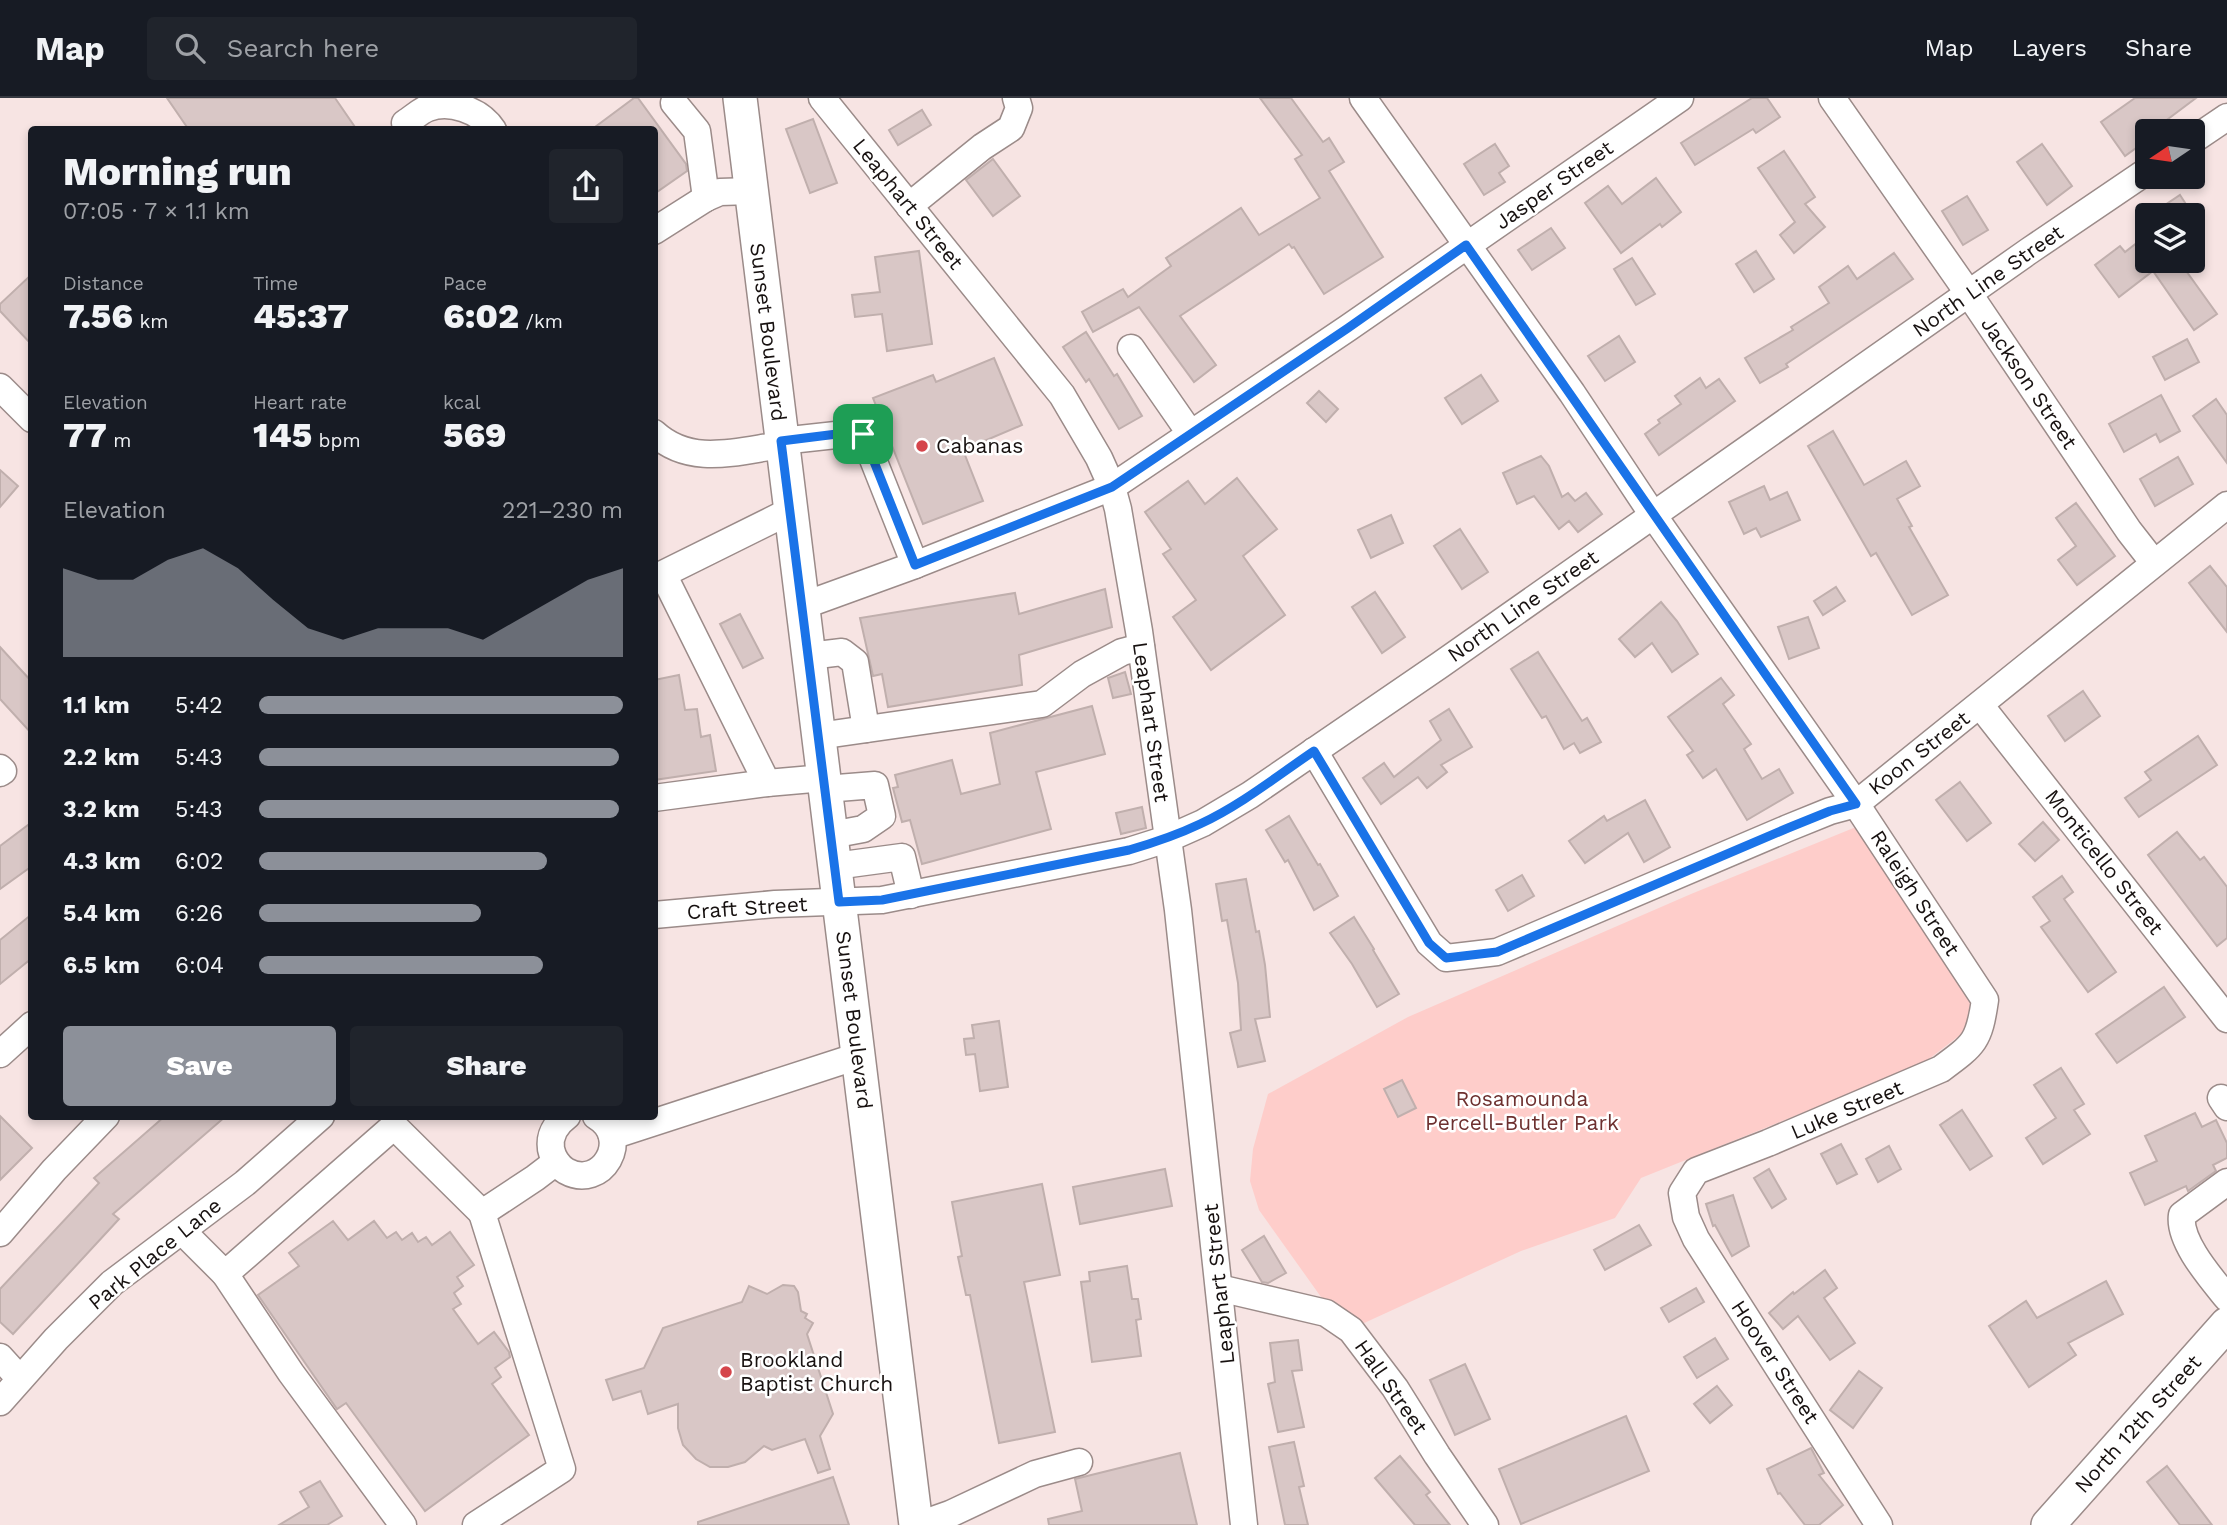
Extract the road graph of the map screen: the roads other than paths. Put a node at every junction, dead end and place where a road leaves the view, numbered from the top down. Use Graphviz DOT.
graph roads {
  1 [pos="740,98"];
  2 [pos="822,98"];
  3 [pos="1016,98"];
  4 [pos="1363,98"];
  5 [pos="1680,98"];
  6 [pos="1832,98"];
  7 [pos="674,103"];
  8 [pos="2227,117"];
  9 [pos="405,123"];
  10 [pos="491,126"];
  11 [pos="2205,132"];
  12 [pos="2135,179"];
  13 [pos="751,191"];
  14 [pos="706,198"];
  15 [pos="909,206"];
  16 [pos="658,228"];
  17 [pos="1466,245"];
  18 [pos="1969,295"];
  19 [pos="1131,348"];
  20 [pos="0,387"];
  21 [pos="28,415"];
  22 [pos="1190,433"];
  23 [pos="658,436"];
  24 [pos="781,443"];
  25 [pos="1112,487"];
  26 [pos="2227,505"];
  27 [pos="790,511"];
  28 [pos="1653,515"];
  29 [pos="2154,563"];
  30 [pos="659,565"];
  31 [pos="915,565"];
  32 [pos="802,606"];
  33 [pos="1141,647"];
  34 [pos="808,656"];
  35 [pos="1980,705"];
  36 [pos="866,729"];
  37 [pos="818,736"];
  38 [pos="1314,751"];
  39 [pos="767,783"];
  40 [pos="824,783"];
  41 [pos="658,797"];
  42 [pos="1856,804"];
  43 [pos="1167,839"];
  44 [pos="833,851"];
  45 [pos="911,895"];
  46 [pos="839,902"];
  47 [pos="658,915"];
  48 [pos="1985,1000"];
  49 [pos="2227,1019"];
  50 [pos="28,1029"];
  51 [pos="0,1054"];
  52 [pos="858,1056"];
  53 [pos="658,1111"];
  54 [pos="102,1120"];
  55 [pos="316,1120"];
  56 [pos="562,1120"];
  57 [pos="626,1120"];
  58 [pos="604,1126"];
  59 [pos="556,1162"];
  60 [pos="2227,1182"];
  61 [pos="1682,1193"];
  62 [pos="482,1213"];
  63 [pos="182,1231"];
  64 [pos="0,1233"];
  65 [pos="225,1274"];
  66 [pos="1219,1288"];
  67 [pos="2227,1298"];
  68 [pos="2227,1324"];
  69 [pos="0,1357"];
  70 [pos="20,1379"];
  71 [pos="0,1402"];
  72 [pos="1079,1462"];
  73 [pos="403,1525"];
  74 [pos="475,1525"];
  75 [pos="918,1525"];
  76 [pos="1244,1525"];
  77 [pos="1485,1525"];
  78 [pos="1879,1525"];
  79 [pos="2048,1525"];
  1 -- 13 [label="main road, Sunset Boulevard"];
  2 -- 15 [label="street, Leaphart Street"];
  3 -- 15 [label="street"];
  4 -- 17 [label="street, Raleigh Street"];
  5 -- 17 [label="street, Jasper Street"];
  6 -- 18 [label="street, Jackson Street"];
  7 -- 14 [label="street"];
  8 -- 11 [label="street"];
  9 -- 10 [label="street"];
  12 -- 18 [label="street, North Line Street"];
  13 -- 14 [label="street"];
  13 -- 24 [label="main road, Sunset Boulevard"];
  14 -- 16 [label="street"];
  15 -- 25 [label="street, Leaphart Street"];
  17 -- 22 [label="street, Jasper Street"];
  17 -- 28 [label="street, Raleigh Street"];
  18 -- 28 [label="street, North Line Street"];
  18 -- 29 [label="street, Jackson Street"];
  19 -- 22 [label="street"];
  20 -- 21 [label="street"];
  22 -- 25 [label="street, Jasper Street"];
  23 -- 24 [label="street"];
  24 -- 27 [label="main road, Sunset Boulevard"];
  24 -- 31 [label="street"];
  25 -- 31 [label="street, Jasper Street"];
  25 -- 33 [label="street, Leaphart Street"];
  26 -- 29 [label="street, Koon Street"];
  27 -- 30 [label="street"];
  27 -- 32 [label="main road, Sunset Boulevard"];
  28 -- 38 [label="street, North Line Street"];
  28 -- 42 [label="street, Raleigh Street"];
  29 -- 35 [label="street, Koon Street"];
  30 -- 39 [label="street"];
  31 -- 32 [label="street, Jasper Street"];
  32 -- 34 [label="main road, Sunset Boulevard"];
  33 -- 36 [label="street"];
  33 -- 43 [label="street, Leaphart Street"];
  34 -- 36 [label="street"];
  34 -- 37 [label="main road, Sunset Boulevard"];
  35 -- 42 [label="street, Koon Street"];
  35 -- 49 [label="street, Monticello Street"];
  36 -- 37 [label="street"];
  37 -- 40 [label="main road, Sunset Boulevard"];
  38 -- 42 [label="street, Koon Street"];
  38 -- 43 [label="street, North Line Street"];
  39 -- 40 [label="street"];
  39 -- 41 [label="street"];
  40 -- 44 [label="main road, Sunset Boulevard"];
  40 -- 44 [label="street"];
  42 -- 48 [label="street, Raleigh Street"];
  43 -- 45 [label="street, North Line Street"];
  43 -- 66 [label="street, Leaphart Street"];
  44 -- 45 [label="street"];
  44 -- 46 [label="main road, Sunset Boulevard"];
  45 -- 46 [label="street, North Line Street"];
  46 -- 47 [label="street, Craft Street"];
  46 -- 52 [label="main road, Sunset Boulevard"];
  48 -- 61 [label="street, Luke Street"];
  50 -- 51 [label="street"];
  52 -- 53 [label="street"];
  52 -- 75 [label="main road, Sunset Boulevard"];
  54 -- 64 [label="street"];
  55 -- 63 [label="street, Park Place Lane"];
  56 -- 59 [label="street"];
  57 -- 58 [label="street"];
  58 -- 59 [label="street"];
  59 -- 62 [label="street"];
  60 -- 67 [label="street"];
  61 -- 78 [label="street, Hoover Street"];
  62 -- 65 [label="street"];
  62 -- 74 [label="street"];
  63 -- 65 [label="street"];
  63 -- 70 [label="street, Park Place Lane"];
  65 -- 73 [label="street"];
  66 -- 76 [label="street, Leaphart Street"];
  66 -- 77 [label="street, Hall Street"];
  68 -- 79 [label="main road, North 12th Street"];
  69 -- 70 [label="street"];
  70 -- 71 [label="street, Park Place Lane"];
  72 -- 75 [label="street"];
}
